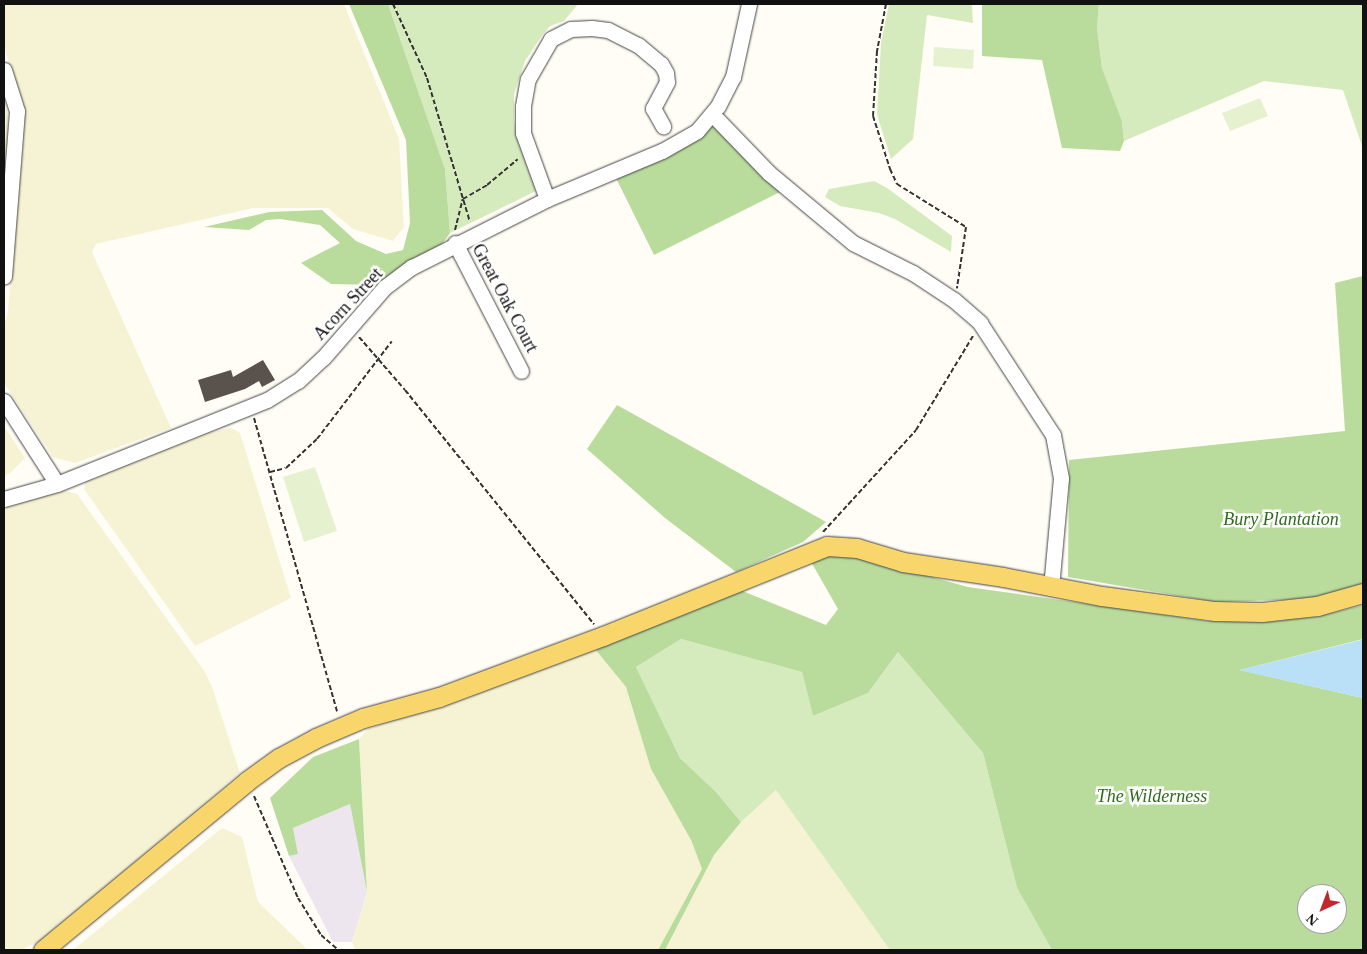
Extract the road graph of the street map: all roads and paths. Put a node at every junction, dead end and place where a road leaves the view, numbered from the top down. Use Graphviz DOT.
graph roads {
  1 [pos="393,4"];
  2 [pos="750,4"];
  3 [pos="886,4"];
  4 [pos="4,70"];
  5 [pos="712,114"];
  6 [pos="663,126"];
  7 [pos="528,149"];
  8 [pos="463,199"];
  9 [pos="547,199"];
  10 [pos="474,234"];
  11 [pos="457,243"];
  12 [pos="4,276"];
  13 [pos="954,300"];
  14 [pos="980,323"];
  15 [pos="351,327"];
  16 [pos="392,341"];
  17 [pos="378,359"];
  18 [pos="521,371"];
  19 [pos="4,401"];
  20 [pos="251,407"];
  21 [pos="270,472"];
  22 [pos="58,484"];
  23 [pos="4,499"];
  24 [pos="809,552"];
  25 [pos="1051,587"];
  26 [pos="1363,593"];
  27 [pos="603,636"];
  28 [pos="341,726"];
  29 [pos="247,781"];
  30 [pos="43,950"];
  31 [pos="338,950"];
  1 -- 8 [label="path"];
  2 -- 5 [label="street, Acorn Street"];
  3 -- 13 [label="path"];
  4 -- 12 [label="street"];
  5 -- 9 [label="street, Acorn Street"];
  5 -- 13 [label="street"];
  6 -- 7 [label="street"];
  7 -- 8 [label="path"];
  7 -- 9 [label="street"];
  8 -- 10 [label="path"];
  8 -- 11 [label="path"];
  9 -- 10 [label="street, Acorn Street"];
  10 -- 11 [label="street, Acorn Street"];
  11 -- 15 [label="street, Acorn Street"];
  11 -- 18 [label="street, Great Oak Court"];
  13 -- 14 [label="street"];
  14 -- 24 [label="path"];
  14 -- 25 [label="street"];
  15 -- 17 [label="path"];
  15 -- 20 [label="street, Acorn Street"];
  16 -- 17 [label="path"];
  17 -- 21 [label="path"];
  17 -- 27 [label="path"];
  19 -- 22 [label="street"];
  20 -- 21 [label="path"];
  20 -- 22 [label="street, Acorn Street"];
  21 -- 28 [label="path"];
  22 -- 23 [label="street, Acorn Street"];
  24 -- 25 [label="main road"];
  24 -- 27 [label="main road"];
  25 -- 26 [label="main road"];
  27 -- 28 [label="main road"];
  28 -- 29 [label="main road"];
  29 -- 30 [label="main road"];
  29 -- 31 [label="path"];
}
